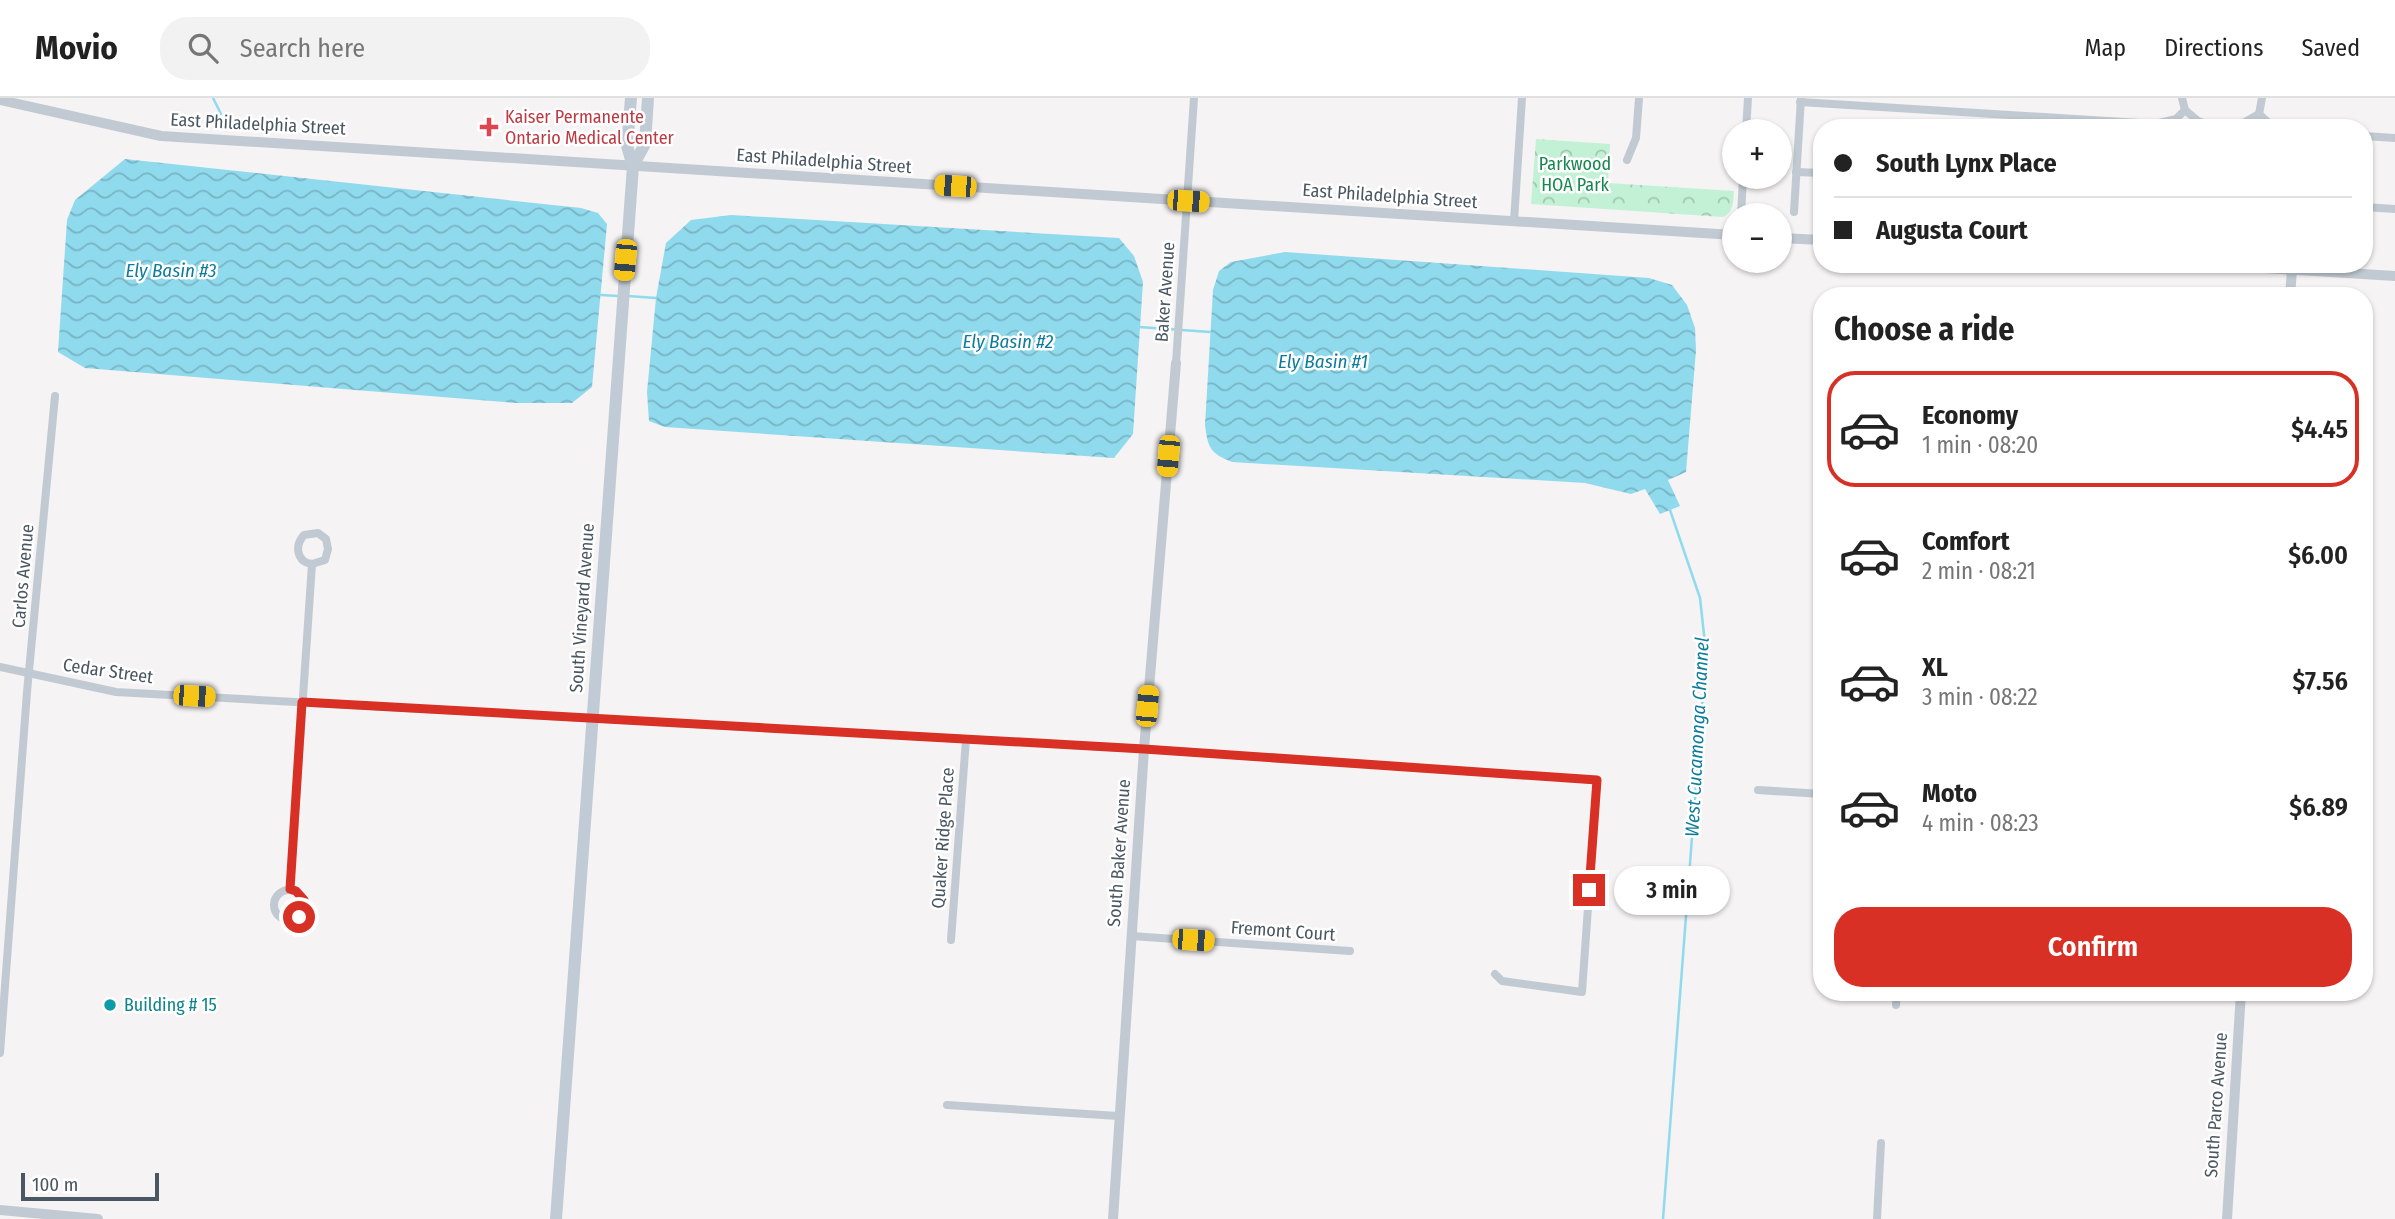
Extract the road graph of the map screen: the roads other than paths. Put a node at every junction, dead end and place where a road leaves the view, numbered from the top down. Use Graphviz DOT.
graph roads {
  1 [pos="631,98"];
  2 [pos="648,98"];
  3 [pos="1194,98"];
  4 [pos="1522,98"];
  5 [pos="1639,98"];
  6 [pos="1748,98"];
  7 [pos="2182,98"];
  8 [pos="2262,98"];
  9 [pos="0,100"];
  10 [pos="1800,100"];
  11 [pos="2185,110"];
  12 [pos="2259,114"];
  13 [pos="1747,119"];
  14 [pos="2081,119"];
  15 [pos="2179,119"];
  16 [pos="2196,119"];
  17 [pos="2250,119"];
  18 [pos="2265,119"];
  19 [pos="2373,137"];
  20 [pos="2395,138"];
  21 [pos="1627,159"];
  22 [pos="633,166"];
  23 [pos="1796,172"];
  24 [pos="1813,173"];
  25 [pos="1188,201"];
  26 [pos="2373,208"];
  27 [pos="2395,209"];
  28 [pos="1794,212"];
  29 [pos="1514,221"];
  30 [pos="1722,234"];
  31 [pos="1792,239"];
  32 [pos="1813,240"];
  33 [pos="2344,273"];
  34 [pos="2395,276"];
  35 [pos="1176,363"];
  36 [pos="55,396"];
  37 [pos="312,564"];
  38 [pos="0,667"];
  39 [pos="29,674"];
  40 [pos="302,702"];
  41 [pos="591,717"];
  42 [pos="966,739"];
  43 [pos="1144,749"];
  44 [pos="1758,790"];
  45 [pos="1813,793"];
  46 [pos="290,889"];
  47 [pos="1130,936"];
  48 [pos="951,940"];
  49 [pos="1350,951"];
  50 [pos="1495,974"];
  51 [pos="1896,1001"];
  52 [pos="2240,1001"];
  53 [pos="1896,1004"];
  54 [pos="0,1053"];
  55 [pos="947,1105"];
  56 [pos="1118,1116"];
  57 [pos="1881,1143"];
  58 [pos="0,1210"];
  59 [pos="98,1219"];
  60 [pos="556,1219"];
  61 [pos="1112,1219"];
  62 [pos="1877,1219"];
  63 [pos="2227,1219"];
  1 -- 22 [label="main road, South Vineyard Avenue"];
  2 -- 22 [label="main road, South Vineyard Avenue"];
  3 -- 25 [label="street, Baker Avenue"];
  4 -- 29 [label="street"];
  5 -- 21 [label="street"];
  6 -- 13 [label="street"];
  7 -- 11 [label="street"];
  8 -- 12 [label="street"];
  9 -- 22 [label="street, East Philadelphia Street"];
  10 -- 14 [label="street"];
  10 -- 23 [label="street"];
  11 -- 15 [label="street"];
  11 -- 16 [label="street"];
  12 -- 17 [label="street"];
  12 -- 18 [label="street"];
  19 -- 20 [label="street"];
  22 -- 25 [label="street, East Philadelphia Street"];
  22 -- 41 [label="main road, South Vineyard Avenue"];
  23 -- 24 [label="street"];
  23 -- 28 [label="street"];
  25 -- 29 [label="street, East Philadelphia Street"];
  25 -- 35 [label="street, Baker Avenue"];
  26 -- 27 [label="street"];
  29 -- 30 [label="street, East Philadelphia Street"];
  31 -- 32 [label="street"];
  33 -- 34 [label="street"];
  35 -- 43 [label="street, South Baker Avenue"];
  36 -- 39 [label="street, Carlos Avenue"];
  37 -- 37 [label="street"];
  37 -- 40 [label="street"];
  38 -- 39 [label="street, Cedar Street"];
  39 -- 40 [label="street, Cedar Street"];
  39 -- 54 [label="street, Carlos Avenue"];
  40 -- 41 [label="street, Cedar Street"];
  40 -- 46 [label="street"];
  41 -- 42 [label="street, Cedar Street"];
  41 -- 60 [label="main road, South Vineyard Avenue"];
  42 -- 43 [label="street, Cedar Street"];
  42 -- 48 [label="street, Quaker Ridge Place"];
  43 -- 47 [label="street, South Baker Avenue"];
  43 -- 50 [label="street, Cedar Street"];
  44 -- 45 [label="street"];
  47 -- 49 [label="street, Fremont Court"];
  47 -- 56 [label="street, South Baker Avenue"];
  51 -- 53 [label="street"];
  52 -- 63 [label="street, South Parco Avenue"];
  55 -- 56 [label="street"];
  56 -- 61 [label="street, South Baker Avenue"];
  57 -- 62 [label="street"];
  58 -- 59 [label="street"];
}
